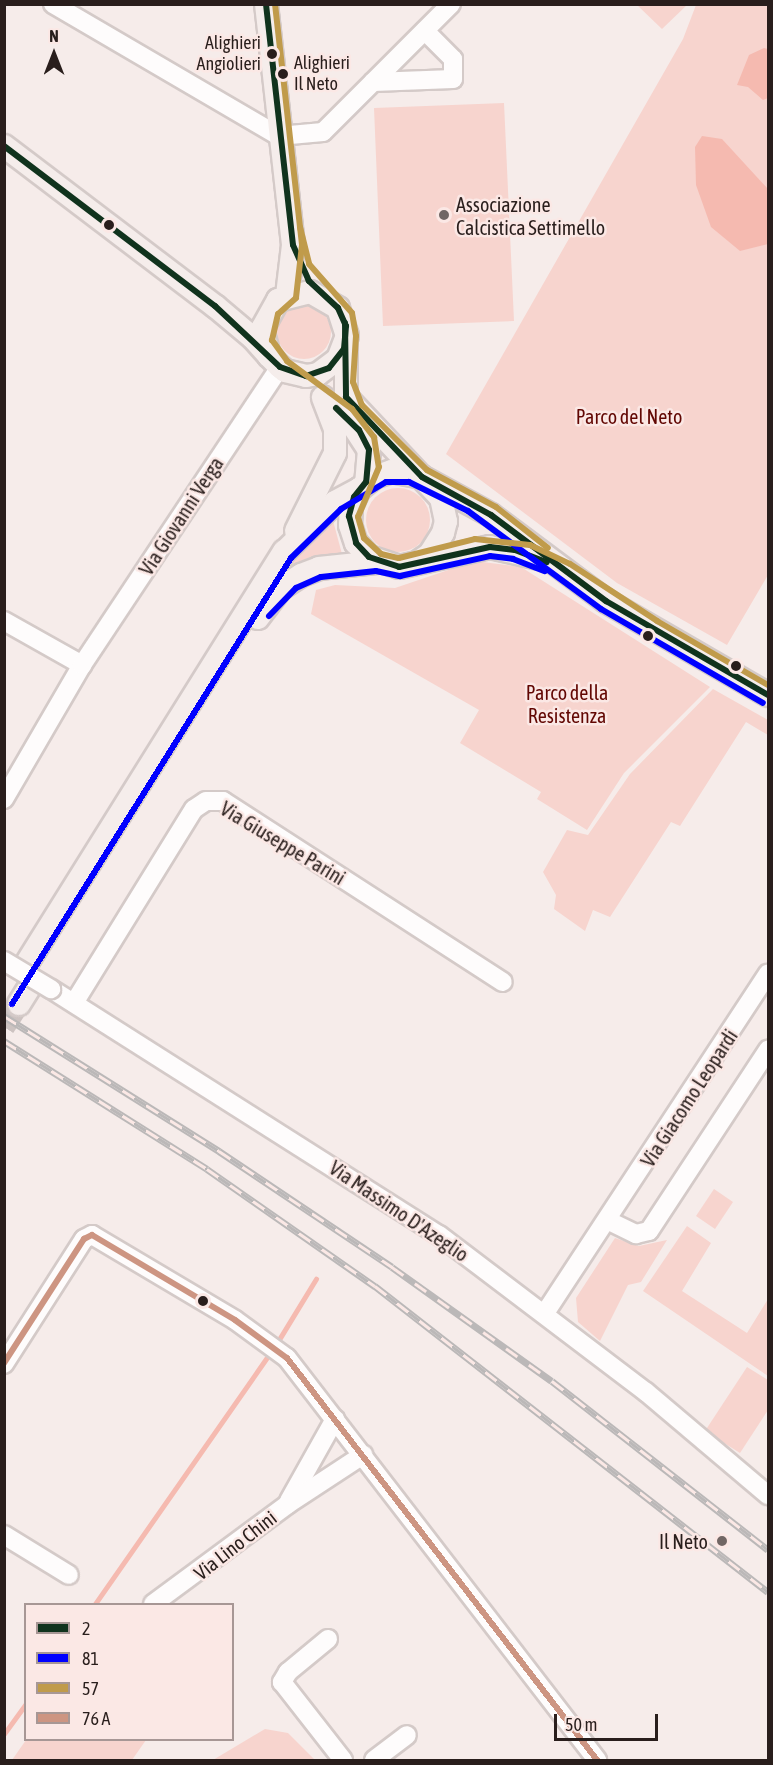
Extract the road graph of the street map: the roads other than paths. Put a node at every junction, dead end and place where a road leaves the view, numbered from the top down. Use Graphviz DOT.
graph roads {
  1 [pos="53,4"];
  2 [pos="266,4"];
  3 [pos="451,4"];
  4 [pos="425,31"];
  5 [pos="373,82"];
  6 [pos="279,136"];
  7 [pos="4,146"];
  8 [pos="293,245"];
  9 [pos="322,295"];
  10 [pos="279,301"];
  11 [pos="215,306"];
  12 [pos="347,336"];
  13 [pos="281,366"];
  14 [pos="323,397"];
  15 [pos="424,478"];
  16 [pos="363,486"];
  17 [pos="284,552"];
  18 [pos="420,561"];
  19 [pos="377,562"];
  20 [pos="565,571"];
  21 [pos="4,621"];
  22 [pos="82,665"];
  23 [pos="768,694"];
  24 [pos="4,799"];
  25 [pos="768,974"];
  26 [pos="24,981"];
  27 [pos="503,982"];
  28 [pos="74,1003"];
  29 [pos="768,1050"];
  30 [pos="609,1221"];
  31 [pos="545,1313"];
  32 [pos="4,1364"];
  33 [pos="335,1419"];
  34 [pos="363,1455"];
  35 [pos="768,1495"];
  36 [pos="288,1504"];
  37 [pos="4,1535"];
  38 [pos="69,1575"];
  39 [pos="156,1603"];
  40 [pos="328,1639"];
  41 [pos="407,1735"];
  42 [pos="343,1761"];
  43 [pos="375,1761"];
  44 [pos="597,1761"];
  1 -- 6 [label="street"];
  2 -- 6 [label="main road"];
  3 -- 4 [label="street"];
  4 -- 5 [label="street"];
  4 -- 5 [label="street"];
  5 -- 6 [label="street"];
  6 -- 8 [label="main road"];
  7 -- 11 [label="main road"];
  8 -- 9 [label="main road"];
  8 -- 10 [label="main road"];
  9 -- 10 [label="main road"];
  9 -- 12 [label="main road"];
  10 -- 11 [label="main road"];
  10 -- 13 [label="main road"];
  11 -- 13 [label="main road"];
  12 -- 13 [label="main road"];
  12 -- 15 [label="main road"];
  13 -- 14 [label="main road"];
  13 -- 22 [label="street, Via Giovanni Verga"];
  14 -- 16 [label="main road"];
  14 -- 17 [label="main road"];
  15 -- 16 [label="main road"];
  15 -- 18 [label="main road"];
  15 -- 20 [label="main road"];
  16 -- 17 [label="main road"];
  16 -- 19 [label="main road"];
  17 -- 26 [label="main road"];
  18 -- 19 [label="main road"];
  18 -- 20 [label="main road"];
  19 -- 26 [label="main road"];
  20 -- 23 [label="main road"];
  21 -- 22 [label="street"];
  22 -- 24 [label="street, Via Giovanni Verga"];
  25 -- 30 [label="street, Via Giacomo Leopardi"];
  26 -- 28 [label="street, Via Massimo D'Azeglio"];
  27 -- 28 [label="street, Via Giuseppe Parini"];
  28 -- 31 [label="street, Via Massimo D'Azeglio"];
  29 -- 30 [label="street, Via Giacomo Leopardi"];
  30 -- 31 [label="street, Via Giacomo Leopardi"];
  31 -- 35 [label="street, Via Massimo D'Azeglio"];
  32 -- 33 [label="street"];
  33 -- 34 [label="street"];
  33 -- 36 [label="street, Via Lino Chini"];
  34 -- 36 [label="street, Via Lino Chini"];
  34 -- 44 [label="street"];
  36 -- 39 [label="street, Via Lino Chini"];
  37 -- 38 [label="street"];
  40 -- 42 [label="street"];
  41 -- 43 [label="street"];
}
